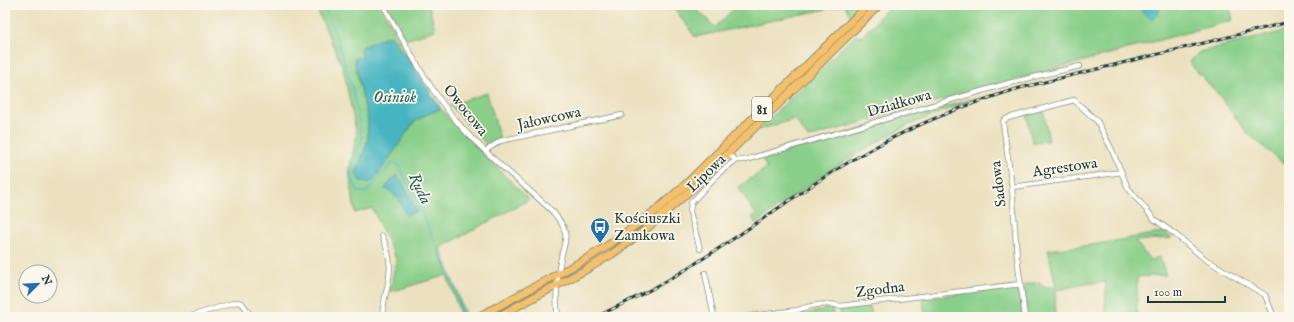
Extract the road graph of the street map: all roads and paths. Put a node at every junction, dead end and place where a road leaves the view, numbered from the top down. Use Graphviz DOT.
graph roads {
  1 [pos="383,5"];
  2 [pos="868,5"];
  3 [pos="879,5"];
  4 [pos="1080,66"];
  5 [pos="622,115"];
  6 [pos="484,151"];
  7 [pos="727,154"];
  8 [pos="736,160"];
  9 [pos="1122,172"];
  10 [pos="1012,187"];
  11 [pos="382,236"];
  12 [pos="700,249"];
  13 [pos="705,273"];
  14 [pos="559,274"];
  15 [pos="1021,284"];
  16 [pos="557,286"];
  17 [pos="188,317"];
  18 [pos="252,317"];
  19 [pos="382,317"];
  20 [pos="478,317"];
  21 [pos="497,317"];
  22 [pos="558,317"];
  23 [pos="714,317"];
  24 [pos="743,317"];
  25 [pos="1024,317"];
  26 [pos="1274,317"];
  1 -- 6 [label="street, Owocowa"];
  2 -- 14 [label="main road, 81"];
  3 -- 7 [label="main road, 81"];
  4 -- 8 [label="street, Działkowa"];
  5 -- 6 [label="street, Jałowcowa"];
  6 -- 14 [label="street, Owocowa"];
  7 -- 8 [label="street"];
  7 -- 16 [label="main road, 81"];
  8 -- 12 [label="street, Lipowa"];
  9 -- 10 [label="street, Agrestowa"];
  9 -- 10 [label="street, Sadowa"];
  9 -- 26 [label="street"];
  10 -- 15 [label="street, Sadowa"];
  11 -- 19 [label="street"];
  13 -- 23 [label="street"];
  14 -- 16 [label="street, Owocowa"];
  14 -- 20 [label="main road, 81"];
  15 -- 24 [label="street, Zgodna"];
  15 -- 25 [label="street, Sadowa"];
  16 -- 21 [label="main road, 81"];
  16 -- 22 [label="street, Owocowa"];
  17 -- 18 [label="street"];
}
